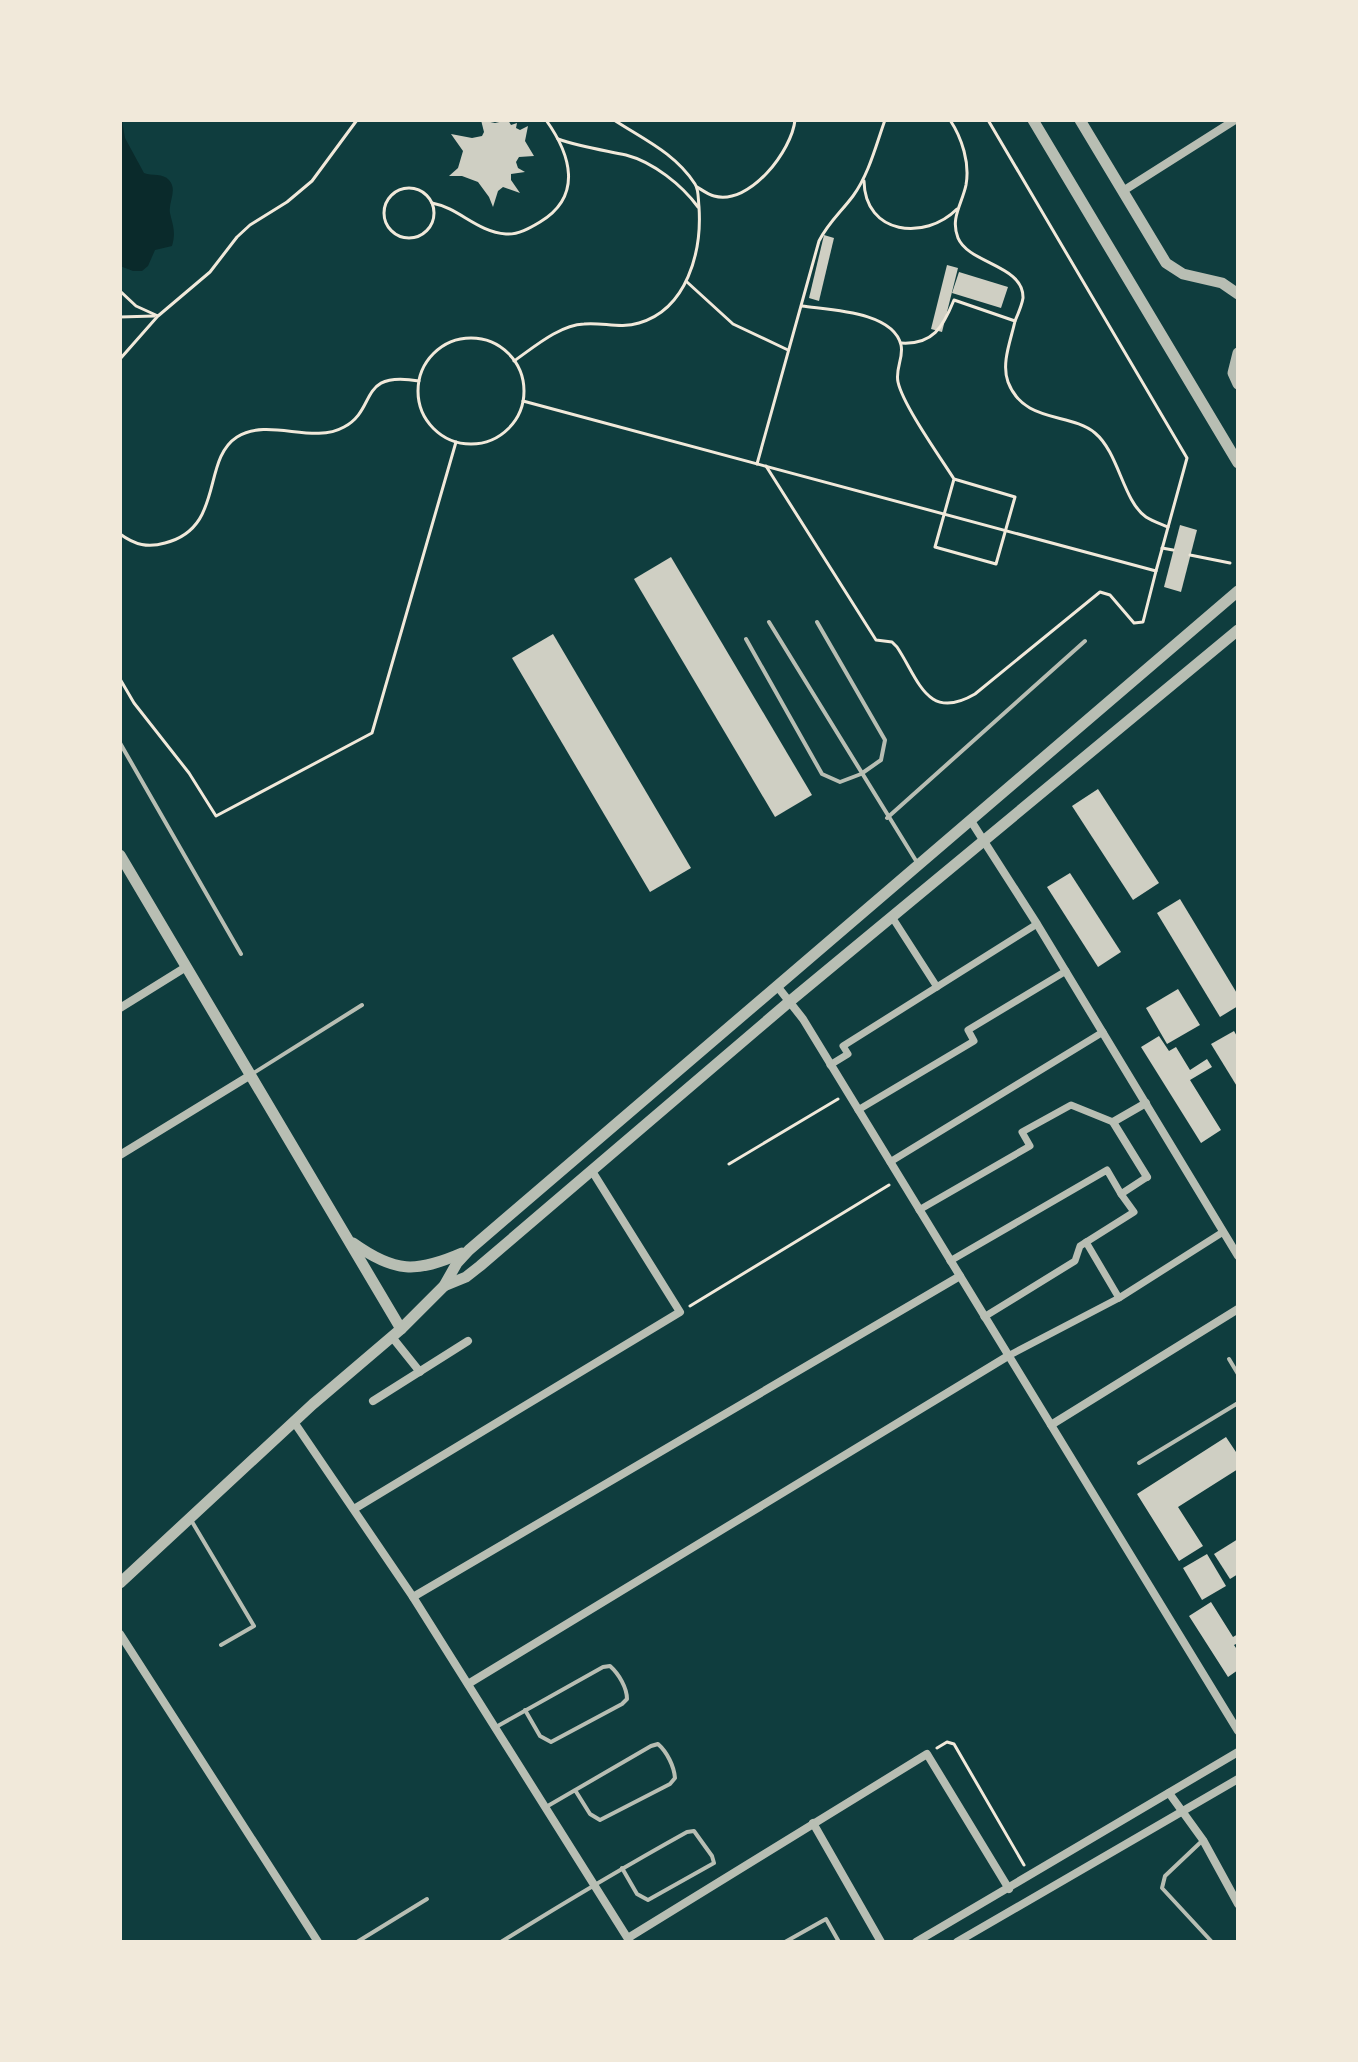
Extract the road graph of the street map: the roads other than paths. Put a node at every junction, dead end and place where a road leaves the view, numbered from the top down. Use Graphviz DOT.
graph roads {
  1 [pos="1033,120"];
  2 [pos="1080,120"];
  3 [pos="1235,120"];
  4 [pos="1219,124"];
  5 [pos="1123,191"];
  6 [pos="1237,291"];
  7 [pos="1238,353"];
  8 [pos="1238,384"];
  9 [pos="1238,463"];
  10 [pos="1238,591"];
  11 [pos="769,622"];
  12 [pos="817,622"];
  13 [pos="1238,630"];
  14 [pos="746,639"];
  15 [pos="1085,641"];
  16 [pos="120,743"];
  17 [pos="861,774"];
  18 [pos="887,818"];
  19 [pos="971,821"];
  20 [pos="986,840"];
  21 [pos="121,857"];
  22 [pos="919,866"];
  23 [pos="892,917"];
  24 [pos="1037,924"];
  25 [pos="241,954"];
  26 [pos="186,967"];
  27 [pos="1066,971"];
  28 [pos="777,986"];
  29 [pos="937,987"];
  30 [pos="789,1002"];
  31 [pos="362,1005"];
  32 [pos="120,1008"];
  33 [pos="1103,1032"];
  34 [pos="830,1065"];
  35 [pos="249,1076"];
  36 [pos="1146,1103"];
  37 [pos="858,1110"];
  38 [pos="1113,1122"];
  39 [pos="120,1155"];
  40 [pos="890,1162"];
  41 [pos="592,1171"];
  42 [pos="1147,1177"];
  43 [pos="1121,1194"];
  44 [pos="919,1210"];
  45 [pos="1223,1232"];
  46 [pos="349,1241"];
  47 [pos="1086,1242"];
  48 [pos="469,1250"];
  49 [pos="1238,1256"];
  50 [pos="950,1261"];
  51 [pos="960,1276"];
  52 [pos="444,1286"];
  53 [pos="1119,1298"];
  54 [pos="1238,1309"];
  55 [pos="984,1317"];
  56 [pos="396,1333"];
  57 [pos="468,1341"];
  58 [pos="1008,1356"];
  59 [pos="1229,1359"];
  60 [pos="420,1372"];
  61 [pos="1238,1374"];
  62 [pos="373,1401"];
  63 [pos="1238,1403"];
  64 [pos="294,1422"];
  65 [pos="1051,1425"];
  66 [pos="1139,1463"];
  67 [pos="354,1509"];
  68 [pos="190,1518"];
  69 [pos="120,1583"];
  70 [pos="413,1597"];
  71 [pos="120,1634"];
  72 [pos="221,1645"];
  73 [pos="468,1684"];
  74 [pos="525,1710"];
  75 [pos="495,1727"];
  76 [pos="1238,1731"];
  77 [pos="1238,1752"];
  78 [pos="1238,1779"];
  79 [pos="575,1790"];
  80 [pos="1169,1793"];
  81 [pos="546,1807"];
  82 [pos="1183,1811"];
  83 [pos="813,1823"];
  84 [pos="1203,1840"];
  85 [pos="622,1868"];
  86 [pos="594,1884"];
  87 [pos="1009,1889"];
  88 [pos="427,1899"];
  89 [pos="1238,1904"];
  90 [pos="629,1940"];
  91 [pos="318,1942"];
  92 [pos="357,1942"];
  93 [pos="501,1942"];
  94 [pos="786,1942"];
  95 [pos="839,1942"];
  96 [pos="881,1942"];
  97 [pos="916,1942"];
  98 [pos="957,1942"];
  99 [pos="1212,1942"];
  1 -- 9 [label="street"];
  2 -- 5 [label="street"];
  3 -- 4 [label="street"];
  4 -- 5 [label="street"];
  5 -- 6 [label="street"];
  7 -- 8 [label="street"];
  10 -- 19 [label="street"];
  11 -- 17 [label="lane"];
  12 -- 17 [label="lane"];
  13 -- 20 [label="street"];
  14 -- 17 [label="lane"];
  15 -- 18 [label="lane"];
  16 -- 25 [label="lane"];
  17 -- 18 [label="lane"];
  18 -- 22 [label="lane"];
  19 -- 20 [label="street"];
  19 -- 22 [label="street"];
  20 -- 23 [label="street"];
  20 -- 24 [label="street"];
  21 -- 26 [label="street"];
  22 -- 28 [label="street"];
  23 -- 29 [label="street"];
  23 -- 30 [label="street"];
  24 -- 27 [label="street"];
  24 -- 29 [label="street"];
  26 -- 32 [label="street"];
  26 -- 35 [label="street"];
  27 -- 33 [label="street"];
  27 -- 37 [label="street"];
  28 -- 30 [label="street"];
  28 -- 48 [label="street"];
  29 -- 34 [label="street"];
  30 -- 34 [label="street"];
  30 -- 41 [label="street"];
  31 -- 35 [label="lane"];
  33 -- 36 [label="street"];
  33 -- 40 [label="street"];
  34 -- 37 [label="street"];
  35 -- 39 [label="street"];
  35 -- 46 [label="street"];
  36 -- 38 [label="street"];
  36 -- 45 [label="street"];
  37 -- 40 [label="street"];
  38 -- 42 [label="street"];
  38 -- 44 [label="street"];
  40 -- 44 [label="street"];
  41 -- 52 [label="street"];
  41 -- 67 [label="street"];
  42 -- 43 [label="street"];
  43 -- 47 [label="street"];
  43 -- 50 [label="street"];
  44 -- 50 [label="street"];
  45 -- 49 [label="street"];
  45 -- 53 [label="street"];
  46 -- 48 [label="street"];
  46 -- 56 [label="street"];
  47 -- 53 [label="street"];
  47 -- 55 [label="street"];
  48 -- 52 [label="street"];
  50 -- 51 [label="street"];
  51 -- 55 [label="street"];
  51 -- 70 [label="street"];
  52 -- 56 [label="street"];
  53 -- 58 [label="street"];
  54 -- 65 [label="street"];
  55 -- 58 [label="street"];
  56 -- 60 [label="street"];
  56 -- 64 [label="street"];
  57 -- 60 [label="street"];
  58 -- 65 [label="street"];
  58 -- 73 [label="street"];
  59 -- 61 [label="lane"];
  60 -- 62 [label="street"];
  63 -- 66 [label="lane"];
  64 -- 67 [label="street"];
  64 -- 68 [label="street"];
  65 -- 76 [label="street"];
  67 -- 70 [label="street"];
  68 -- 69 [label="street"];
  68 -- 72 [label="lane"];
  70 -- 73 [label="street"];
  71 -- 91 [label="street"];
  73 -- 75 [label="street"];
  74 -- 74 [label="lane"];
  74 -- 75 [label="lane"];
  75 -- 81 [label="street"];
  77 -- 80 [label="street"];
  78 -- 82 [label="street"];
  79 -- 79 [label="lane"];
  79 -- 81 [label="lane"];
  80 -- 82 [label="street"];
  80 -- 87 [label="street"];
  81 -- 86 [label="street"];
  82 -- 84 [label="street"];
  82 -- 98 [label="street"];
  83 -- 87 [label="street"];
  83 -- 90 [label="street"];
  83 -- 96 [label="street"];
  84 -- 89 [label="street"];
  84 -- 99 [label="lane"];
  85 -- 85 [label="lane"];
  85 -- 86 [label="lane"];
  86 -- 90 [label="street"];
  86 -- 93 [label="lane"];
  87 -- 97 [label="street"];
  88 -- 92 [label="lane"];
  94 -- 95 [label="lane"];
}
